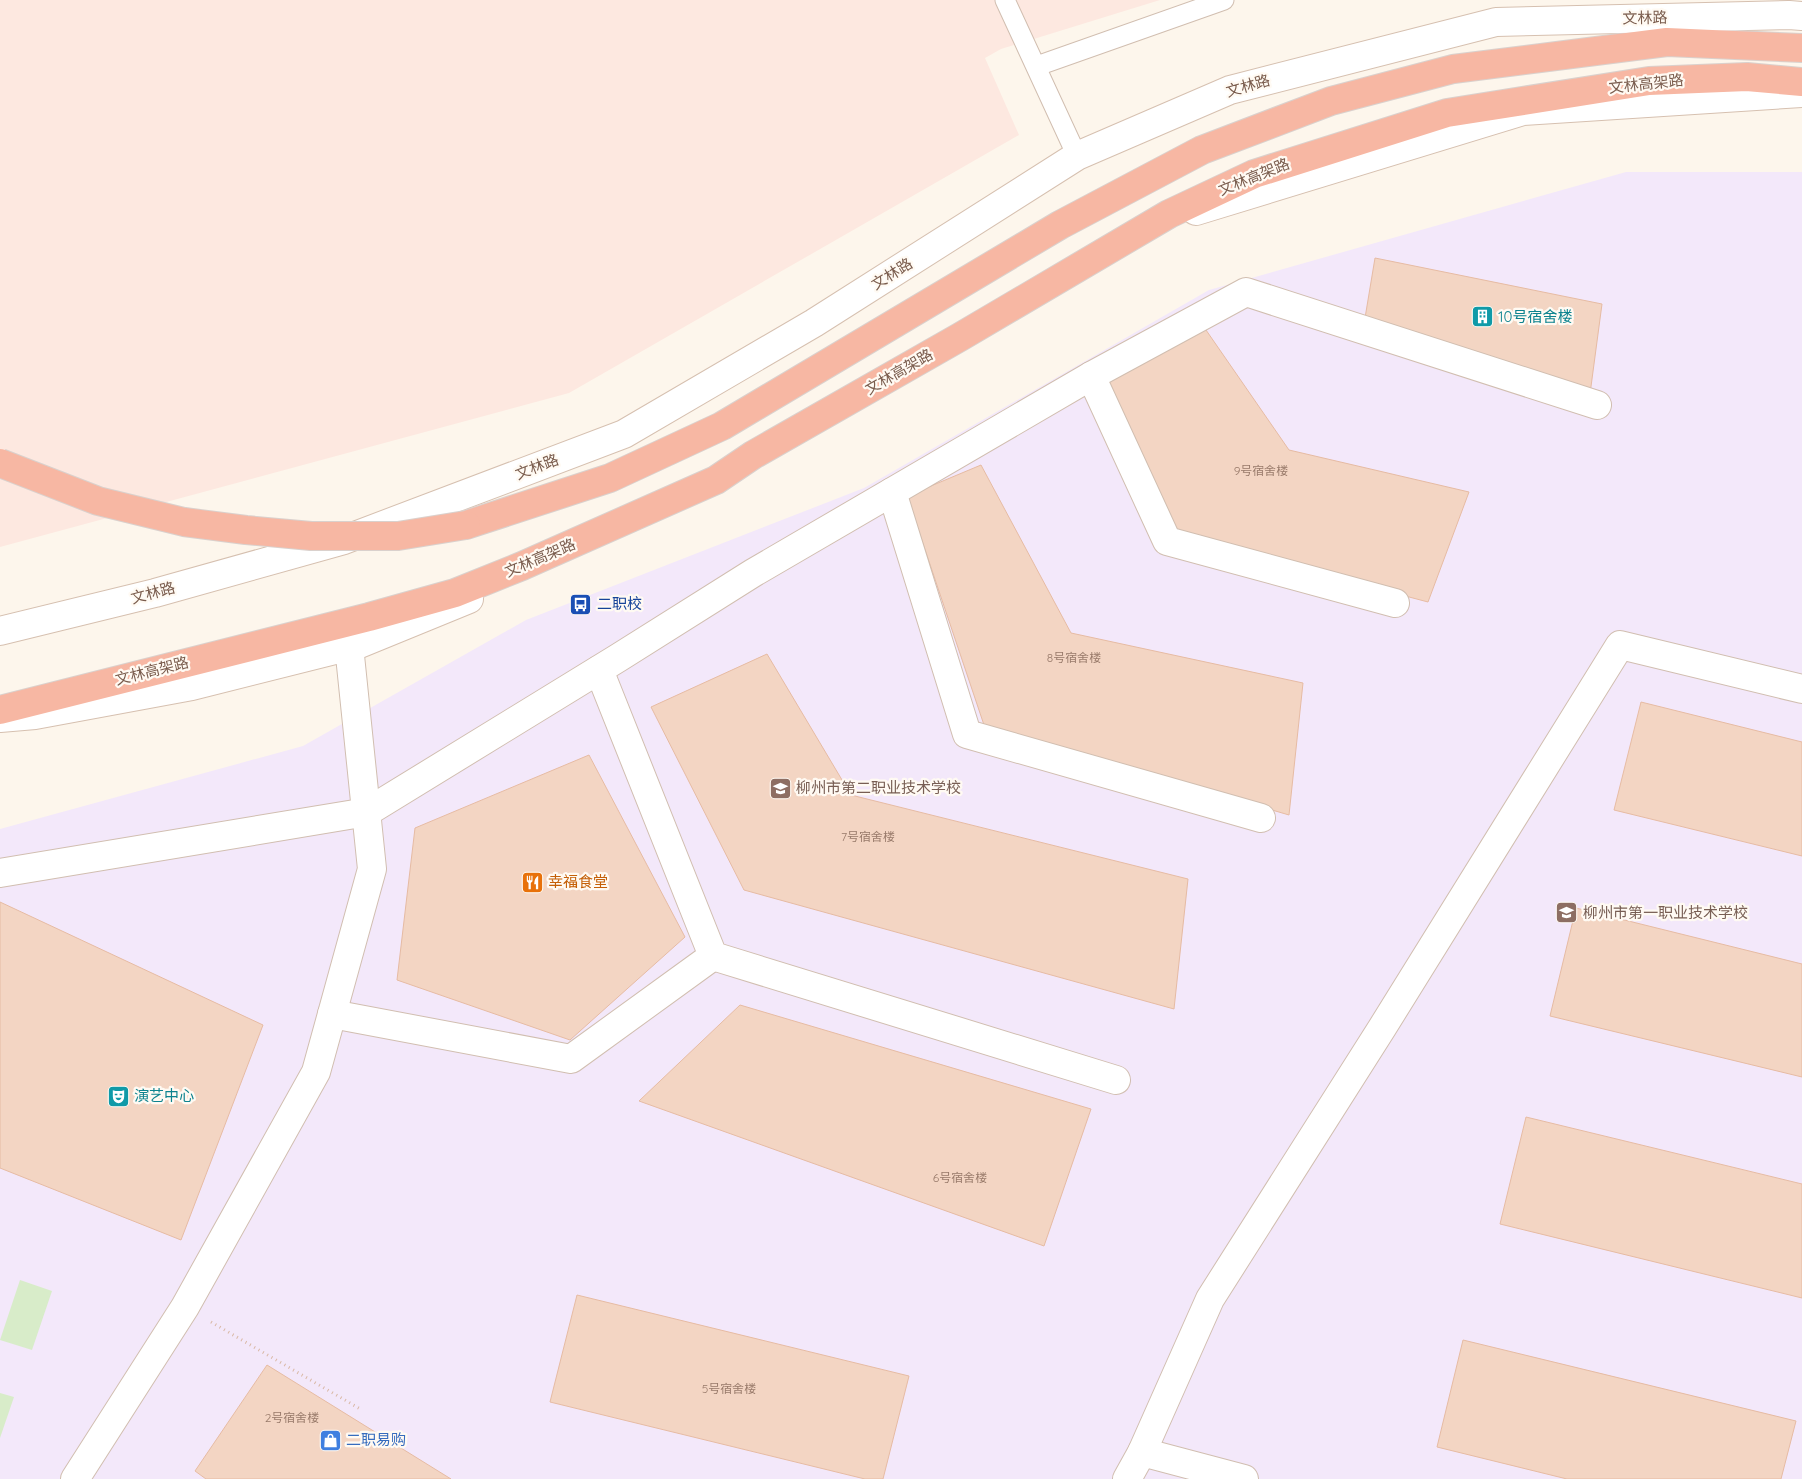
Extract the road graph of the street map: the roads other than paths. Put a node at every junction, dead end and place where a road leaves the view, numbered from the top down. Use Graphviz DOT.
graph roads {
  1 [pos="1005,0"];
  2 [pos="1224,0"];
  3 [pos="1802,16"];
  4 [pos="1802,48"];
  5 [pos="1036,66"];
  6 [pos="1802,82"];
  7 [pos="1802,93"];
  8 [pos="1077,156"];
  9 [pos="1091,376"];
  10 [pos="1597,406"];
  11 [pos="0,463"];
  12 [pos="892,492"];
  13 [pos="1395,603"];
  14 [pos="0,618"];
  15 [pos="46,620"];
  16 [pos="0,631"];
  17 [pos="349,646"];
  18 [pos="599,670"];
  19 [pos="1802,689"];
  20 [pos="0,710"];
  21 [pos="0,718"];
  22 [pos="367,812"];
  23 [pos="1261,818"];
  24 [pos="0,873"];
  25 [pos="713,956"];
  26 [pos="332,1014"];
  27 [pos="1116,1080"];
  28 [pos="1142,1452"];
  29 [pos="75,1479"];
  30 [pos="1127,1479"];
  31 [pos="1244,1479"];
  1 -- 5 [label="lane"];
  2 -- 5 [label="lane"];
  3 -- 8 [label="street, 文林路"];
  4 -- 11 [label="highway, bridge"];
  5 -- 8 [label="lane"];
  6 -- 20 [label="highway, 文林高架路"];
  7 -- 17 [label="street"];
  8 -- 15 [label="street, 文林路"];
  9 -- 10 [label="street"];
  9 -- 12 [label="street"];
  9 -- 13 [label="street"];
  12 -- 18 [label="street"];
  12 -- 23 [label="street"];
  14 -- 15 [label="street"];
  15 -- 16 [label="street, 文林路"];
  17 -- 21 [label="street"];
  17 -- 22 [label="street"];
  18 -- 22 [label="street"];
  18 -- 25 [label="street"];
  19 -- 28 [label="street"];
  22 -- 24 [label="street"];
  22 -- 26 [label="street"];
  25 -- 26 [label="street"];
  25 -- 27 [label="street"];
  26 -- 29 [label="street"];
  28 -- 30 [label="street"];
  28 -- 31 [label="street"];
}
